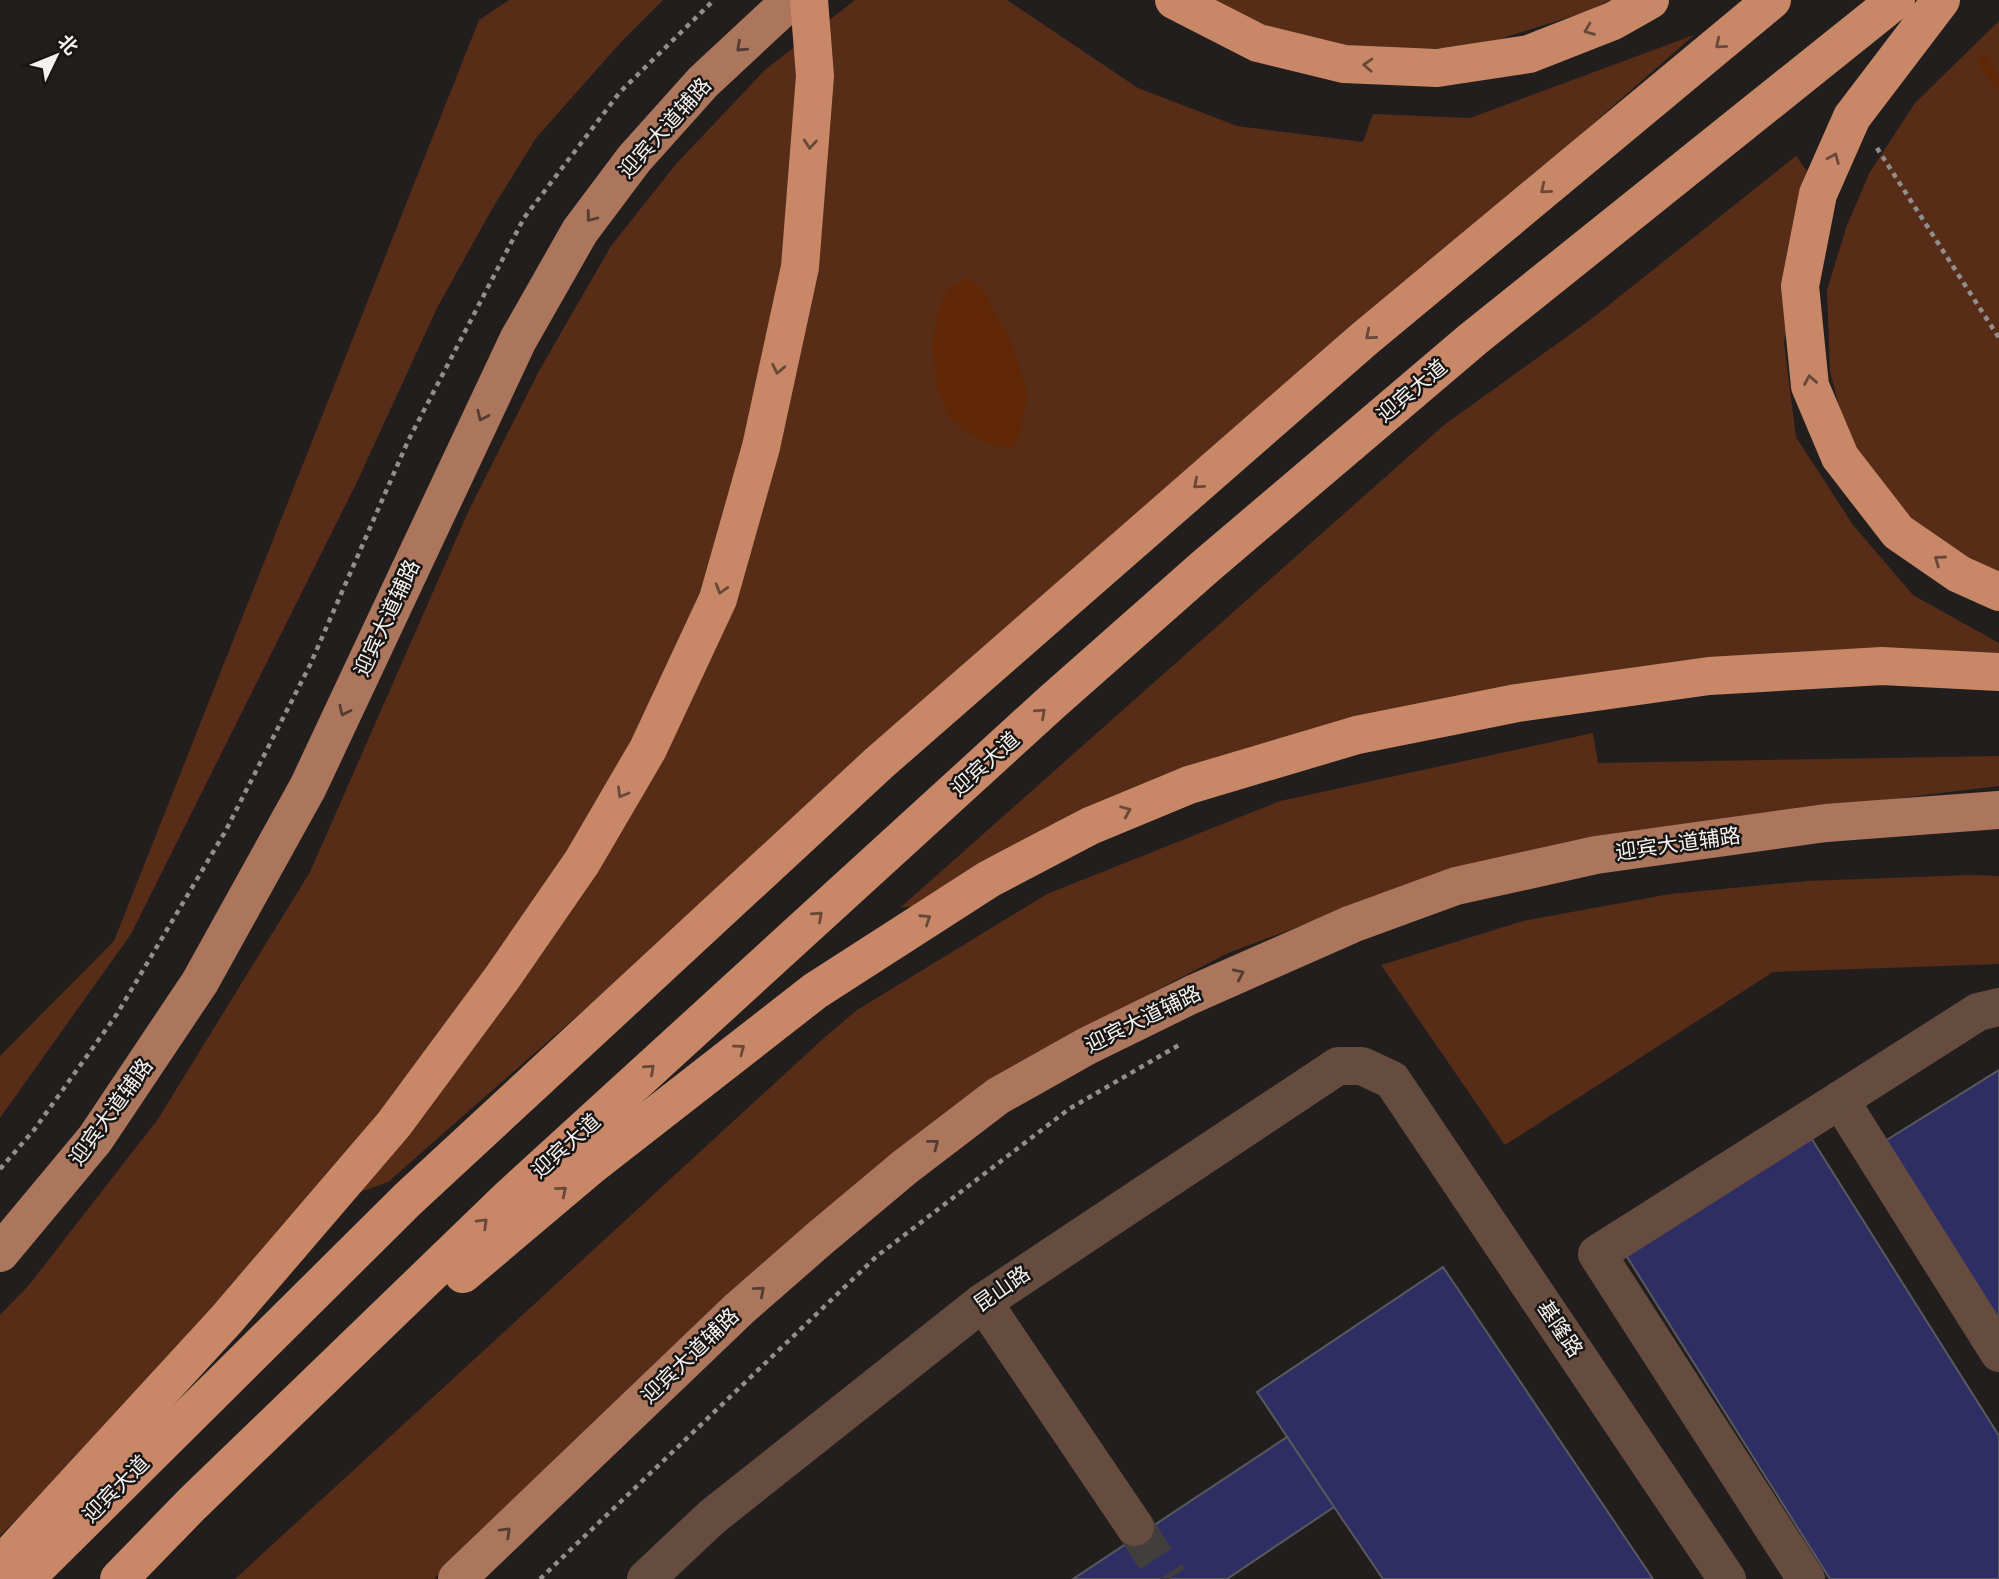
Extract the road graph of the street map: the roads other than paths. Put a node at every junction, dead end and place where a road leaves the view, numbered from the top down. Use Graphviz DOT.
graph roads {
  1 [pos="791,0"];
  2 [pos="809,0"];
  3 [pos="1174,0"];
  4 [pos="1650,0"];
  5 [pos="1772,0"];
  6 [pos="1896,0"];
  7 [pos="1941,0"];
  8 [pos="1999,592"];
  9 [pos="1999,671"];
  10 [pos="1999,810"];
  11 [pos="1999,1007"];
  12 [pos="1392,1080"];
  13 [pos="1840,1100"];
  14 [pos="0,1253"];
  15 [pos="983,1302"];
  16 [pos="1999,1353"];
  17 [pos="192,1504"];
  18 [pos="1135,1527"];
  19 [pos="0,1566"];
  20 [pos="25,1579"];
  21 [pos="119,1579"];
  22 [pos="457,1579"];
  23 [pos="646,1579"];
  24 [pos="1727,1579"];
  25 [pos="1806,1579"];
  1 -- 14 [label="main road, 迎宾大道辅路, one-way"];
  2 -- 19 [label="highway, one-way"];
  4 -- 3 [label="highway, one-way"];
  5 -- 20 [label="highway, 迎宾大道, one-way"];
  17 -- 6 [label="highway, 迎宾大道, one-way"];
  8 -- 7 [label="highway, one-way"];
  17 -- 9 [label="highway, one-way"];
  22 -- 10 [label="main road, 迎宾大道辅路, one-way"];
  11 -- 13 [label="street"];
  12 -- 15 [label="street, 昆山路"];
  12 -- 24 [label="street, 基隆路"];
  13 -- 16 [label="street"];
  13 -- 25 [label="street"];
  15 -- 18 [label="street"];
  15 -- 23 [label="street, 昆山路"];
  17 -- 21 [label="highway, 迎宾大道"];
}
